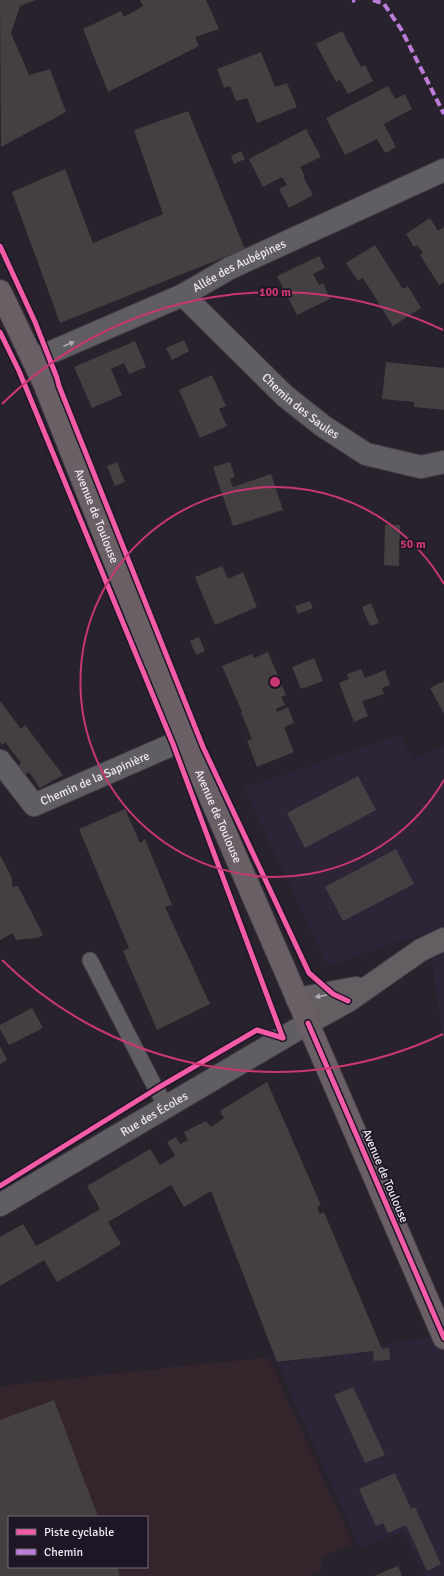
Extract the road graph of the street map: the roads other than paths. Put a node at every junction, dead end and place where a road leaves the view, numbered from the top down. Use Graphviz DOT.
graph roads {
  1 [pos="444,170"];
  2 [pos="0,291"];
  3 [pos="183,295"];
  4 [pos="33,360"];
  5 [pos="444,462"];
  6 [pos="185,739"];
  7 [pos="0,761"];
  8 [pos="444,940"];
  9 [pos="90,960"];
  10 [pos="371,985"];
  11 [pos="298,999"];
  12 [pos="308,1023"];
  13 [pos="167,1106"];
  14 [pos="0,1205"];
  15 [pos="444,1338"];
  1 -- 3 [label="street, Allée des Aubépines"];
  2 -- 4 [label="main road, Avenue de Toulouse"];
  4 -- 3 [label="street, Allée des Aubépines, one-way"];
  3 -- 5 [label="street, Chemin des Saules"];
  4 -- 6 [label="main road, Avenue de Toulouse"];
  6 -- 7 [label="street, Chemin de la Sapinière"];
  6 -- 11 [label="main road, Avenue de Toulouse"];
  8 -- 10 [label="street"];
  9 -- 13 [label="lane"];
  10 -- 11 [label="street, one-way"];
  10 -- 12 [label="street"];
  11 -- 12 [label="main road, Avenue de Toulouse"];
  12 -- 13 [label="street, Rue des Écoles"];
  12 -- 15 [label="main road, Avenue de Toulouse"];
  13 -- 14 [label="street, Rue des Écoles"];
}
